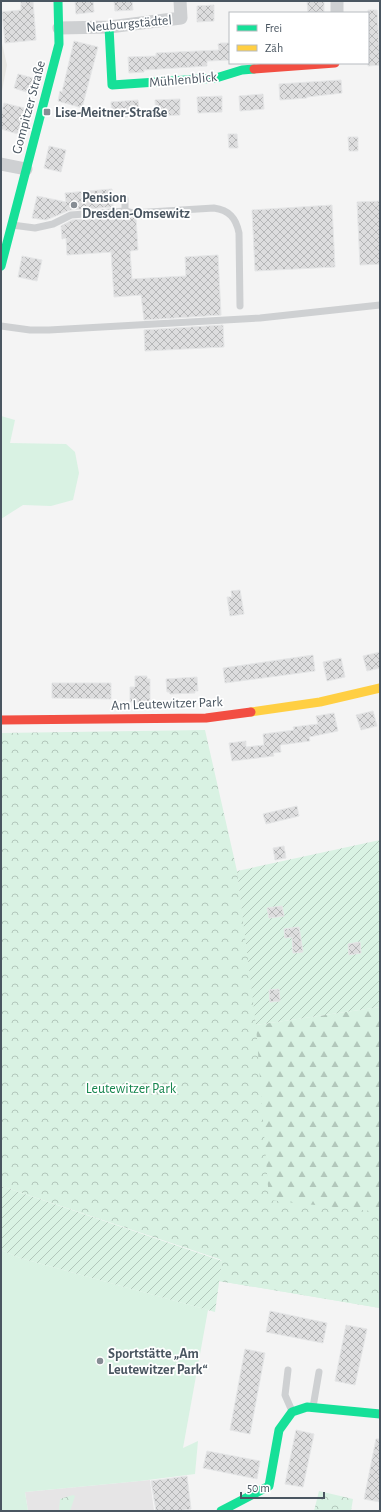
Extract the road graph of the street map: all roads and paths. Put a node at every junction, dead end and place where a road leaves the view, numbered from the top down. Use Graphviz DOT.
graph roads {
  1 [pos="58,1"];
  2 [pos="180,1"];
  3 [pos="337,1"];
  4 [pos="337,12"];
  5 [pos="109,27"];
  6 [pos="59,28"];
  7 [pos="322,64"];
  8 [pos="1,164"];
  9 [pos="26,169"];
  10 [pos="125,199"];
  11 [pos="125,211"];
  12 [pos="12,225"];
  13 [pos="1,266"];
  14 [pos="380,305"];
  15 [pos="240,306"];
  16 [pos="1,326"];
  17 [pos="380,688"];
  18 [pos="1,720"];
  19 [pos="288,1370"];
  20 [pos="319,1372"];
  21 [pos="313,1407"];
  22 [pos="292,1412"];
  23 [pos="380,1414"];
  24 [pos="221,1511"];
  1 -- 6 [label="street, Gompitzer Straße"];
  2 -- 5 [label="street, Neuburgstädtel"];
  3 -- 4 [label="street"];
  5 -- 6 [label="street, Neuburgstädtel"];
  5 -- 7 [label="street, Mühlenblick"];
  6 -- 9 [label="street, Gompitzer Straße"];
  8 -- 9 [label="street"];
  9 -- 12 [label="street, Gompitzer Straße"];
  10 -- 11 [label="lane"];
  11 -- 12 [label="lane"];
  11 -- 15 [label="lane"];
  12 -- 13 [label="street, Gompitzer Straße"];
  14 -- 16 [label="lane"];
  17 -- 18 [label="street, Am Leutewitzer Park"];
  19 -- 22 [label="lane"];
  20 -- 21 [label="lane"];
  21 -- 22 [label="street"];
  21 -- 23 [label="street"];
  22 -- 24 [label="street"];
}
